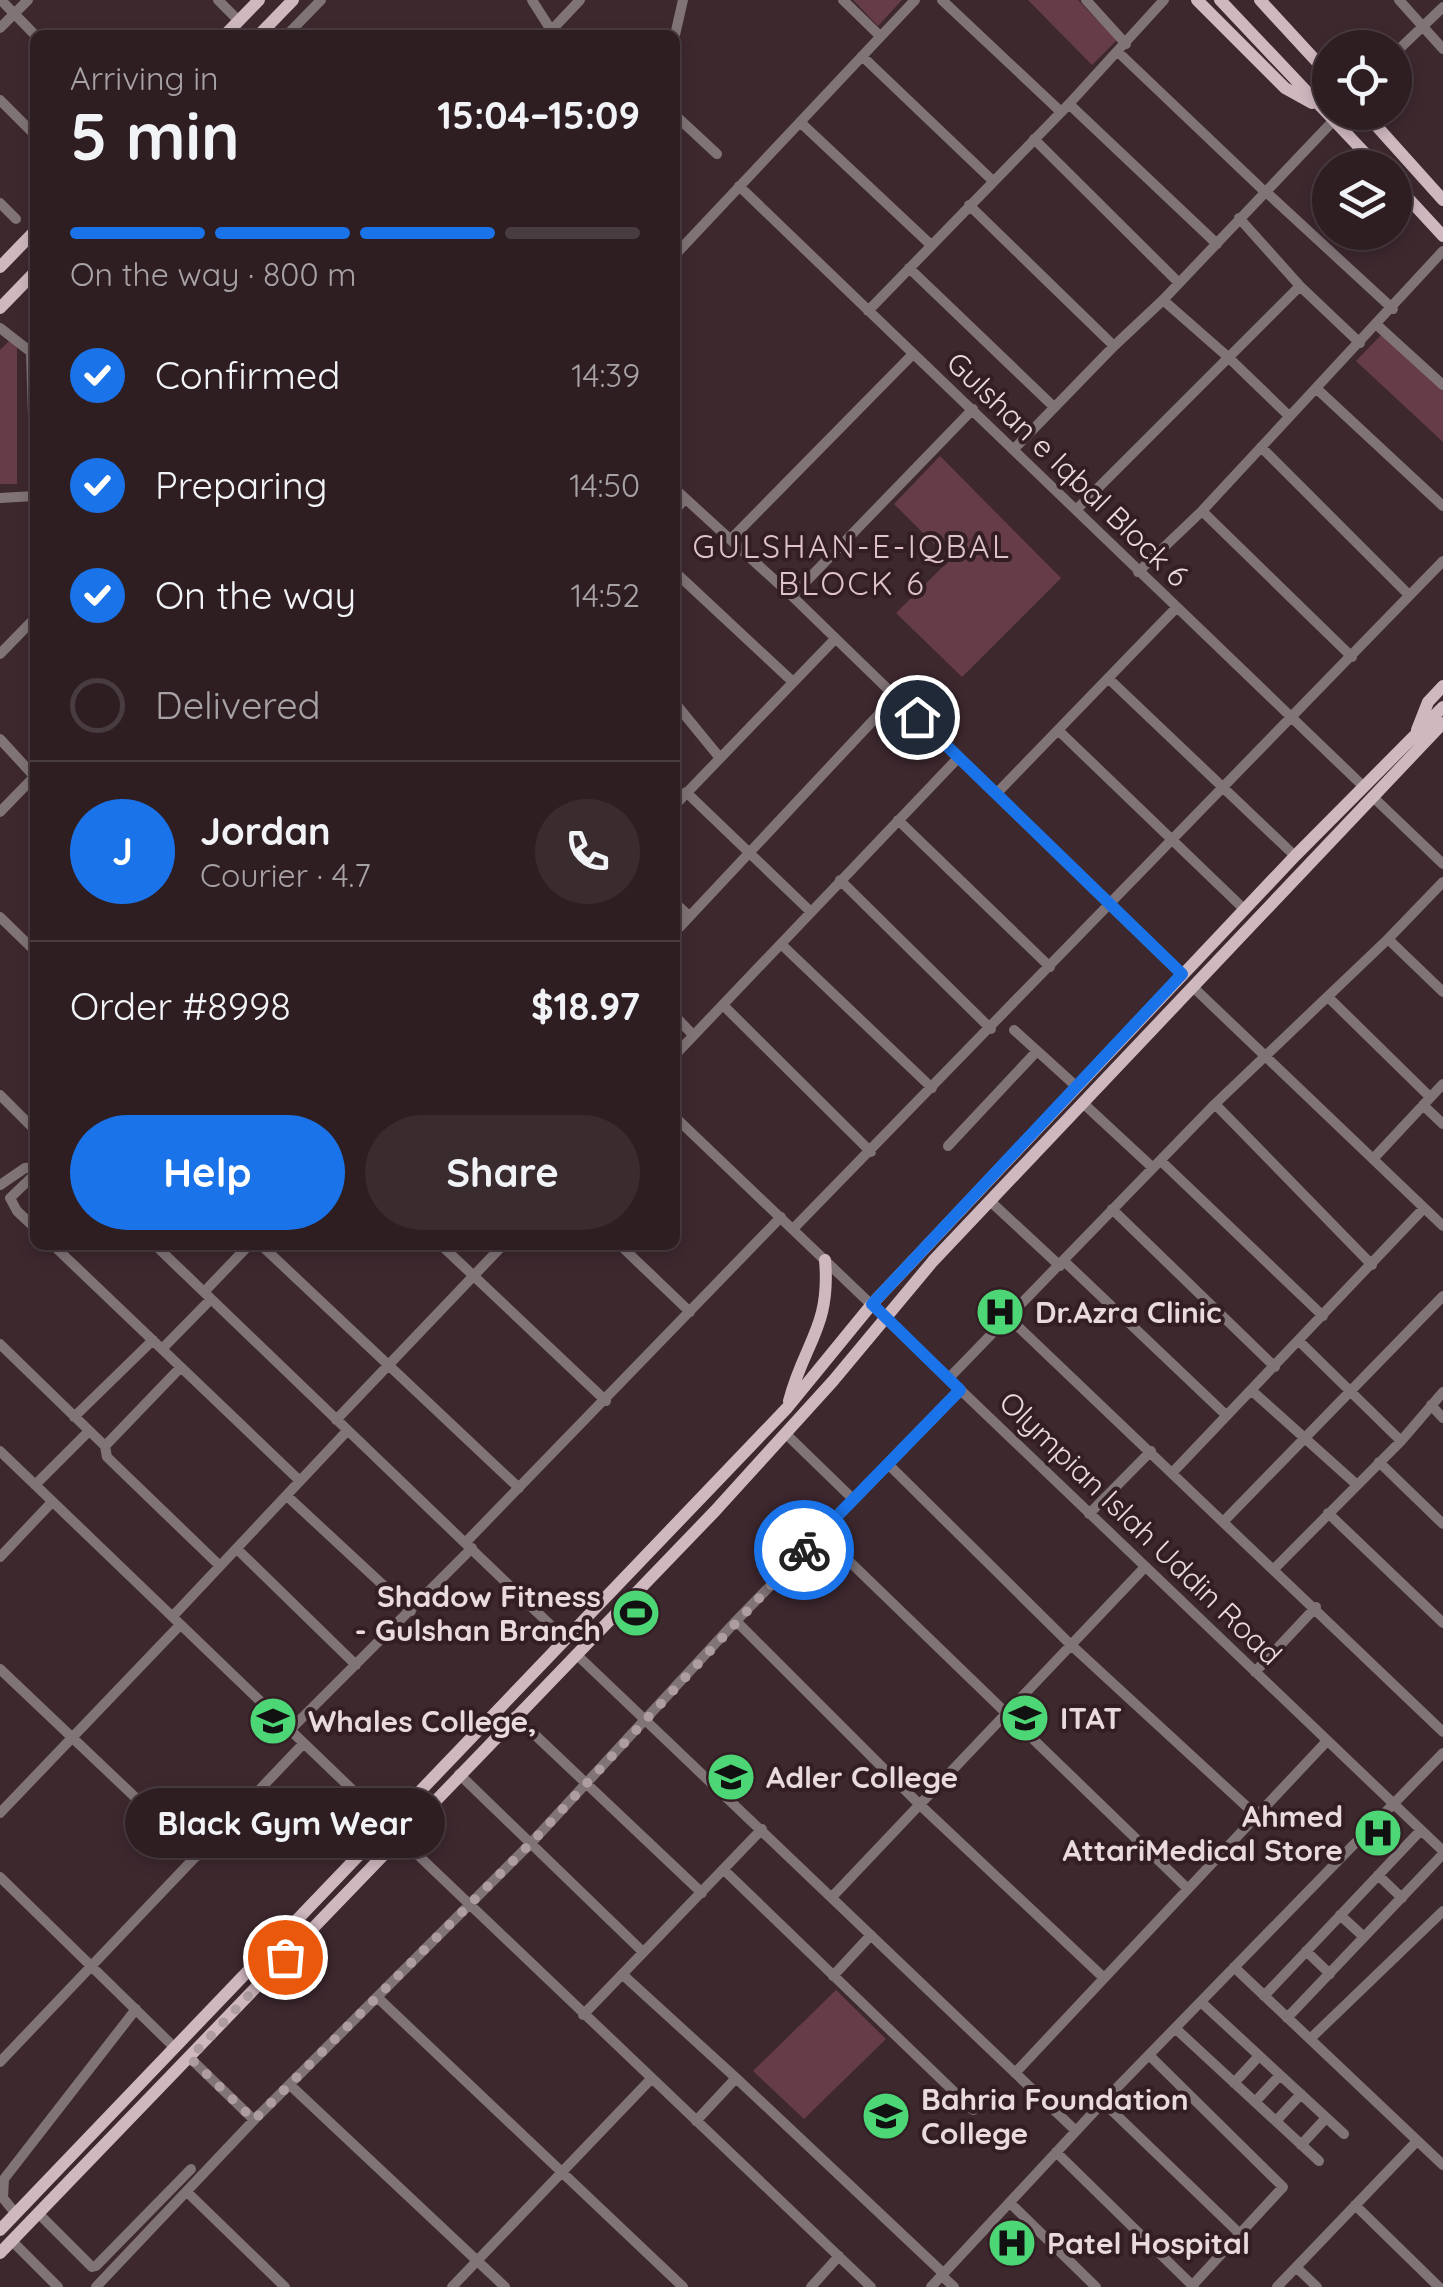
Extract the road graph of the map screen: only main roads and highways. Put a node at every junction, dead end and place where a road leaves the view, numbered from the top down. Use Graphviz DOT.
graph roads {
  1 [pos="259,0"];
  2 [pos="293,0"];
  3 [pos="1197,0"];
  4 [pos="1220,0"];
  5 [pos="1264,2"];
  6 [pos="230,30"];
  7 [pos="264,30"];
  8 [pos="1312,56"];
  9 [pos="1312,96"];
  10 [pos="1312,102"];
  11 [pos="1343,130"];
  12 [pos="1380,130"];
  13 [pos="1362,150"];
  14 [pos="1443,200"];
  15 [pos="1412,202"];
  16 [pos="30,235"];
  17 [pos="1443,236"];
  18 [pos="0,267"];
  19 [pos="30,277"];
  20 [pos="0,308"];
  21 [pos="1443,686"];
  22 [pos="1443,707"];
  23 [pos="1441,726"];
  24 [pos="1414,737"];
  25 [pos="1369,792"];
  26 [pos="825,1260"];
  27 [pos="787,1408"];
  28 [pos="0,2230"];
  29 [pos="0,2253"];
  1 -- 6 [label="main road"];
  2 -- 7 [label="main road"];
  3 -- 10 [label="main road"];
  4 -- 9 [label="main road"];
  5 -- 8 [label="main road"];
  11 -- 13 [label="main road"];
  12 -- 14 [label="main road"];
  15 -- 17 [label="main road"];
  16 -- 18 [label="main road"];
  19 -- 20 [label="main road"];
  21 -- 24 [label="main road"];
  22 -- 24 [label="main road"];
  23 -- 25 [label="main road"];
  24 -- 25 [label="main road"];
  25 -- 27 [label="main road"];
  25 -- 29 [label="main road"];
  26 -- 27 [label="main road"];
  27 -- 28 [label="main road"];
}
